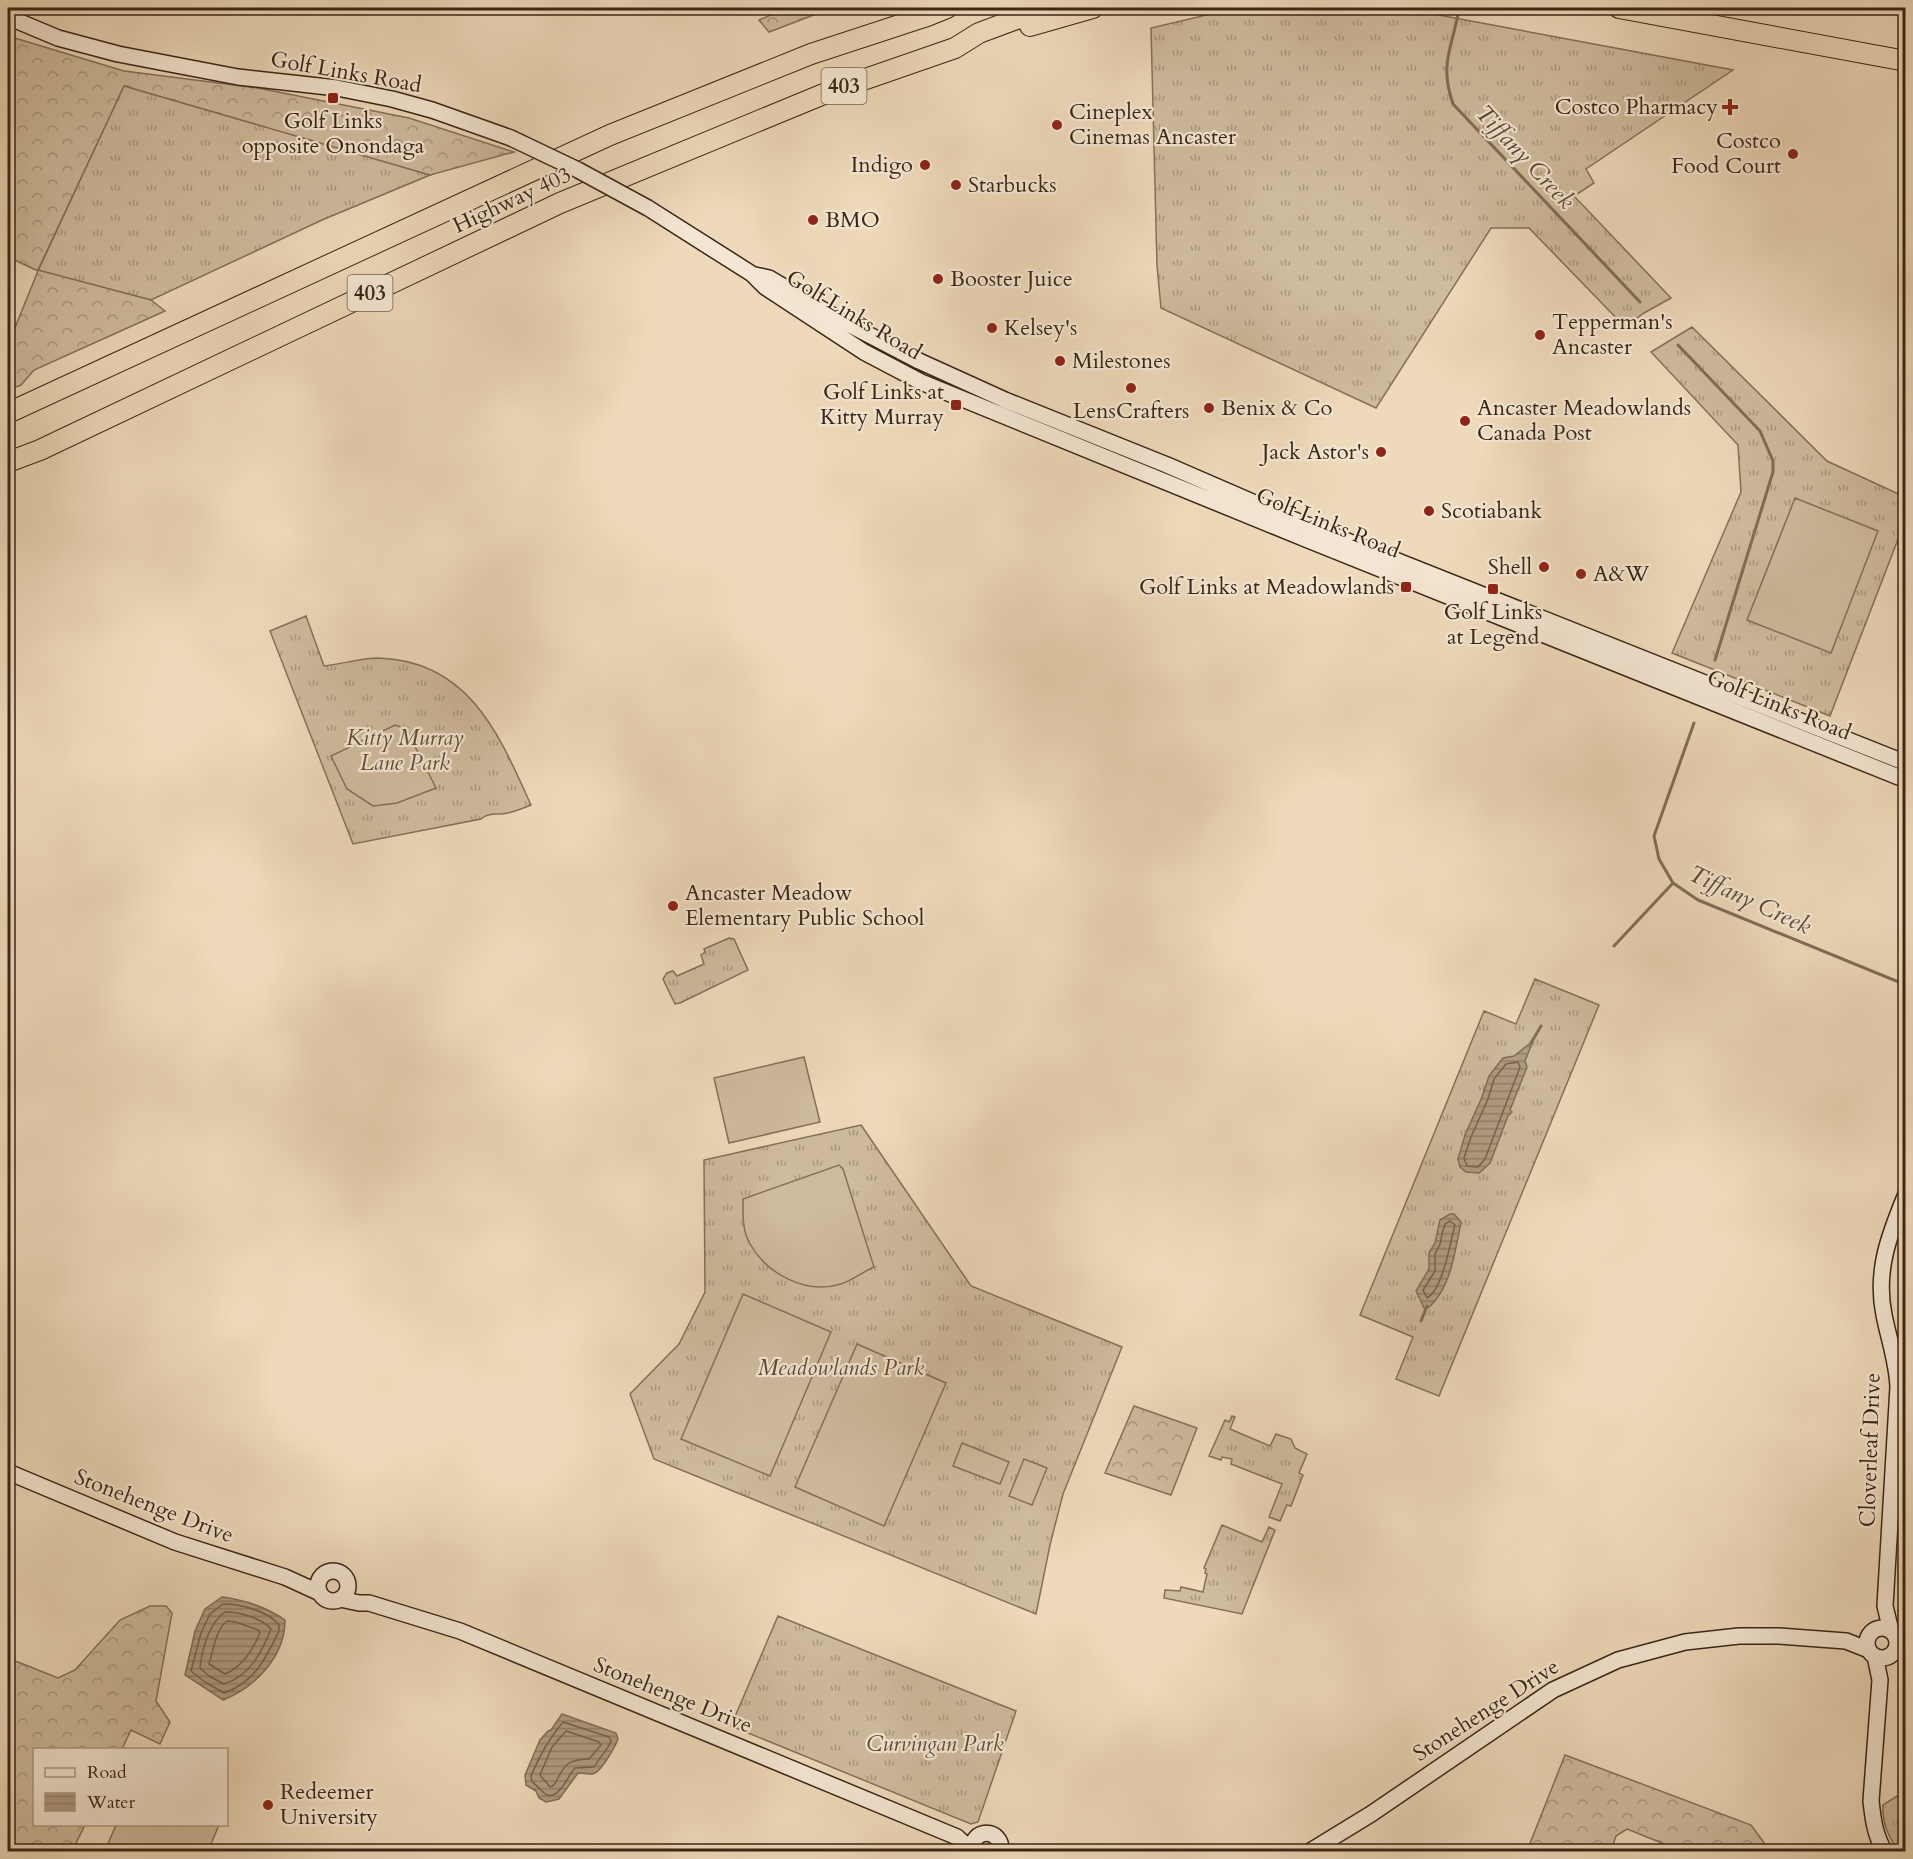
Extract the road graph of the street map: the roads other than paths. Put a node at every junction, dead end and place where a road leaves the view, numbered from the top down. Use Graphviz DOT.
graph roads {
  1 [pos="947,8"];
  2 [pos="1046,8"];
  3 [pos="1093,8"];
  4 [pos="1622,8"];
  5 [pos="8,17"];
  6 [pos="955,48"];
  7 [pos="1905,61"];
  8 [pos="752,274"];
  9 [pos="8,413"];
  10 [pos="8,462"];
  11 [pos="1197,479"];
  12 [pos="1167,482"];
  13 [pos="1308,525"];
  14 [pos="1287,531"];
  15 [pos="1905,763"];
  16 [pos="1905,780"];
  17 [pos="1905,1194"];
  18 [pos="8,1472"];
  19 [pos="321,1576"];
  20 [pos="285,1577"];
  21 [pos="348,1584"];
  22 [pos="320,1593"];
  23 [pos="340,1599"];
  24 [pos="369,1603"];
  25 [pos="1885,1606"];
  26 [pos="1872,1633"];
  27 [pos="1897,1635"];
  28 [pos="1846,1641"];
  29 [pos="1887,1653"];
  30 [pos="973,1846"];
  31 [pos="1003,1850"];
  32 [pos="1309,1851"];
  33 [pos="1885,1851"];
  1 -- 9 [label="highway, Highway 403 / 403"];
  2 -- 6 [label="highway, Highway 403 / 403"];
  3 -- 6 [label="highway"];
  4 -- 7 [label="highway"];
  5 -- 8 [label="main road, Golf Links Road, bridge"];
  6 -- 10 [label="highway, Highway 403 / 403"];
  8 -- 11 [label="main road, Golf Links Road"];
  8 -- 12 [label="main road, Golf Links Road"];
  11 -- 12 [label="main road"];
  11 -- 13 [label="main road, Golf Links Road"];
  12 -- 14 [label="main road, Golf Links Road"];
  13 -- 14 [label="main road"];
  13 -- 15 [label="main road, Golf Links Road"];
  14 -- 16 [label="main road, Golf Links Road"];
  17 -- 25 [label="main road, Cloverleaf Drive"];
  18 -- 20 [label="main road, Stonehenge Drive"];
  19 -- 20 [label="main road, Stonehenge Drive"];
  19 -- 21 [label="main road"];
  19 -- 22 [label="main road"];
  20 -- 22 [label="main road, Stonehenge Drive"];
  21 -- 23 [label="main road"];
  21 -- 24 [label="main road, Stonehenge Drive"];
  22 -- 23 [label="main road"];
  23 -- 24 [label="main road, Stonehenge Drive"];
  24 -- 30 [label="main road, Stonehenge Drive"];
  25 -- 26 [label="main road, Cloverleaf Drive"];
  25 -- 27 [label="main road, Cloverleaf Drive"];
  26 -- 27 [label="main road, Stonehenge Drive"];
  26 -- 28 [label="main road, Stonehenge Drive"];
  26 -- 29 [label="main road"];
  27 -- 29 [label="main road, Cloverleaf Drive"];
  28 -- 29 [label="main road, Stonehenge Drive"];
  28 -- 32 [label="main road, Stonehenge Drive"];
  29 -- 33 [label="main road"];
  30 -- 31 [label="main road"];
}
